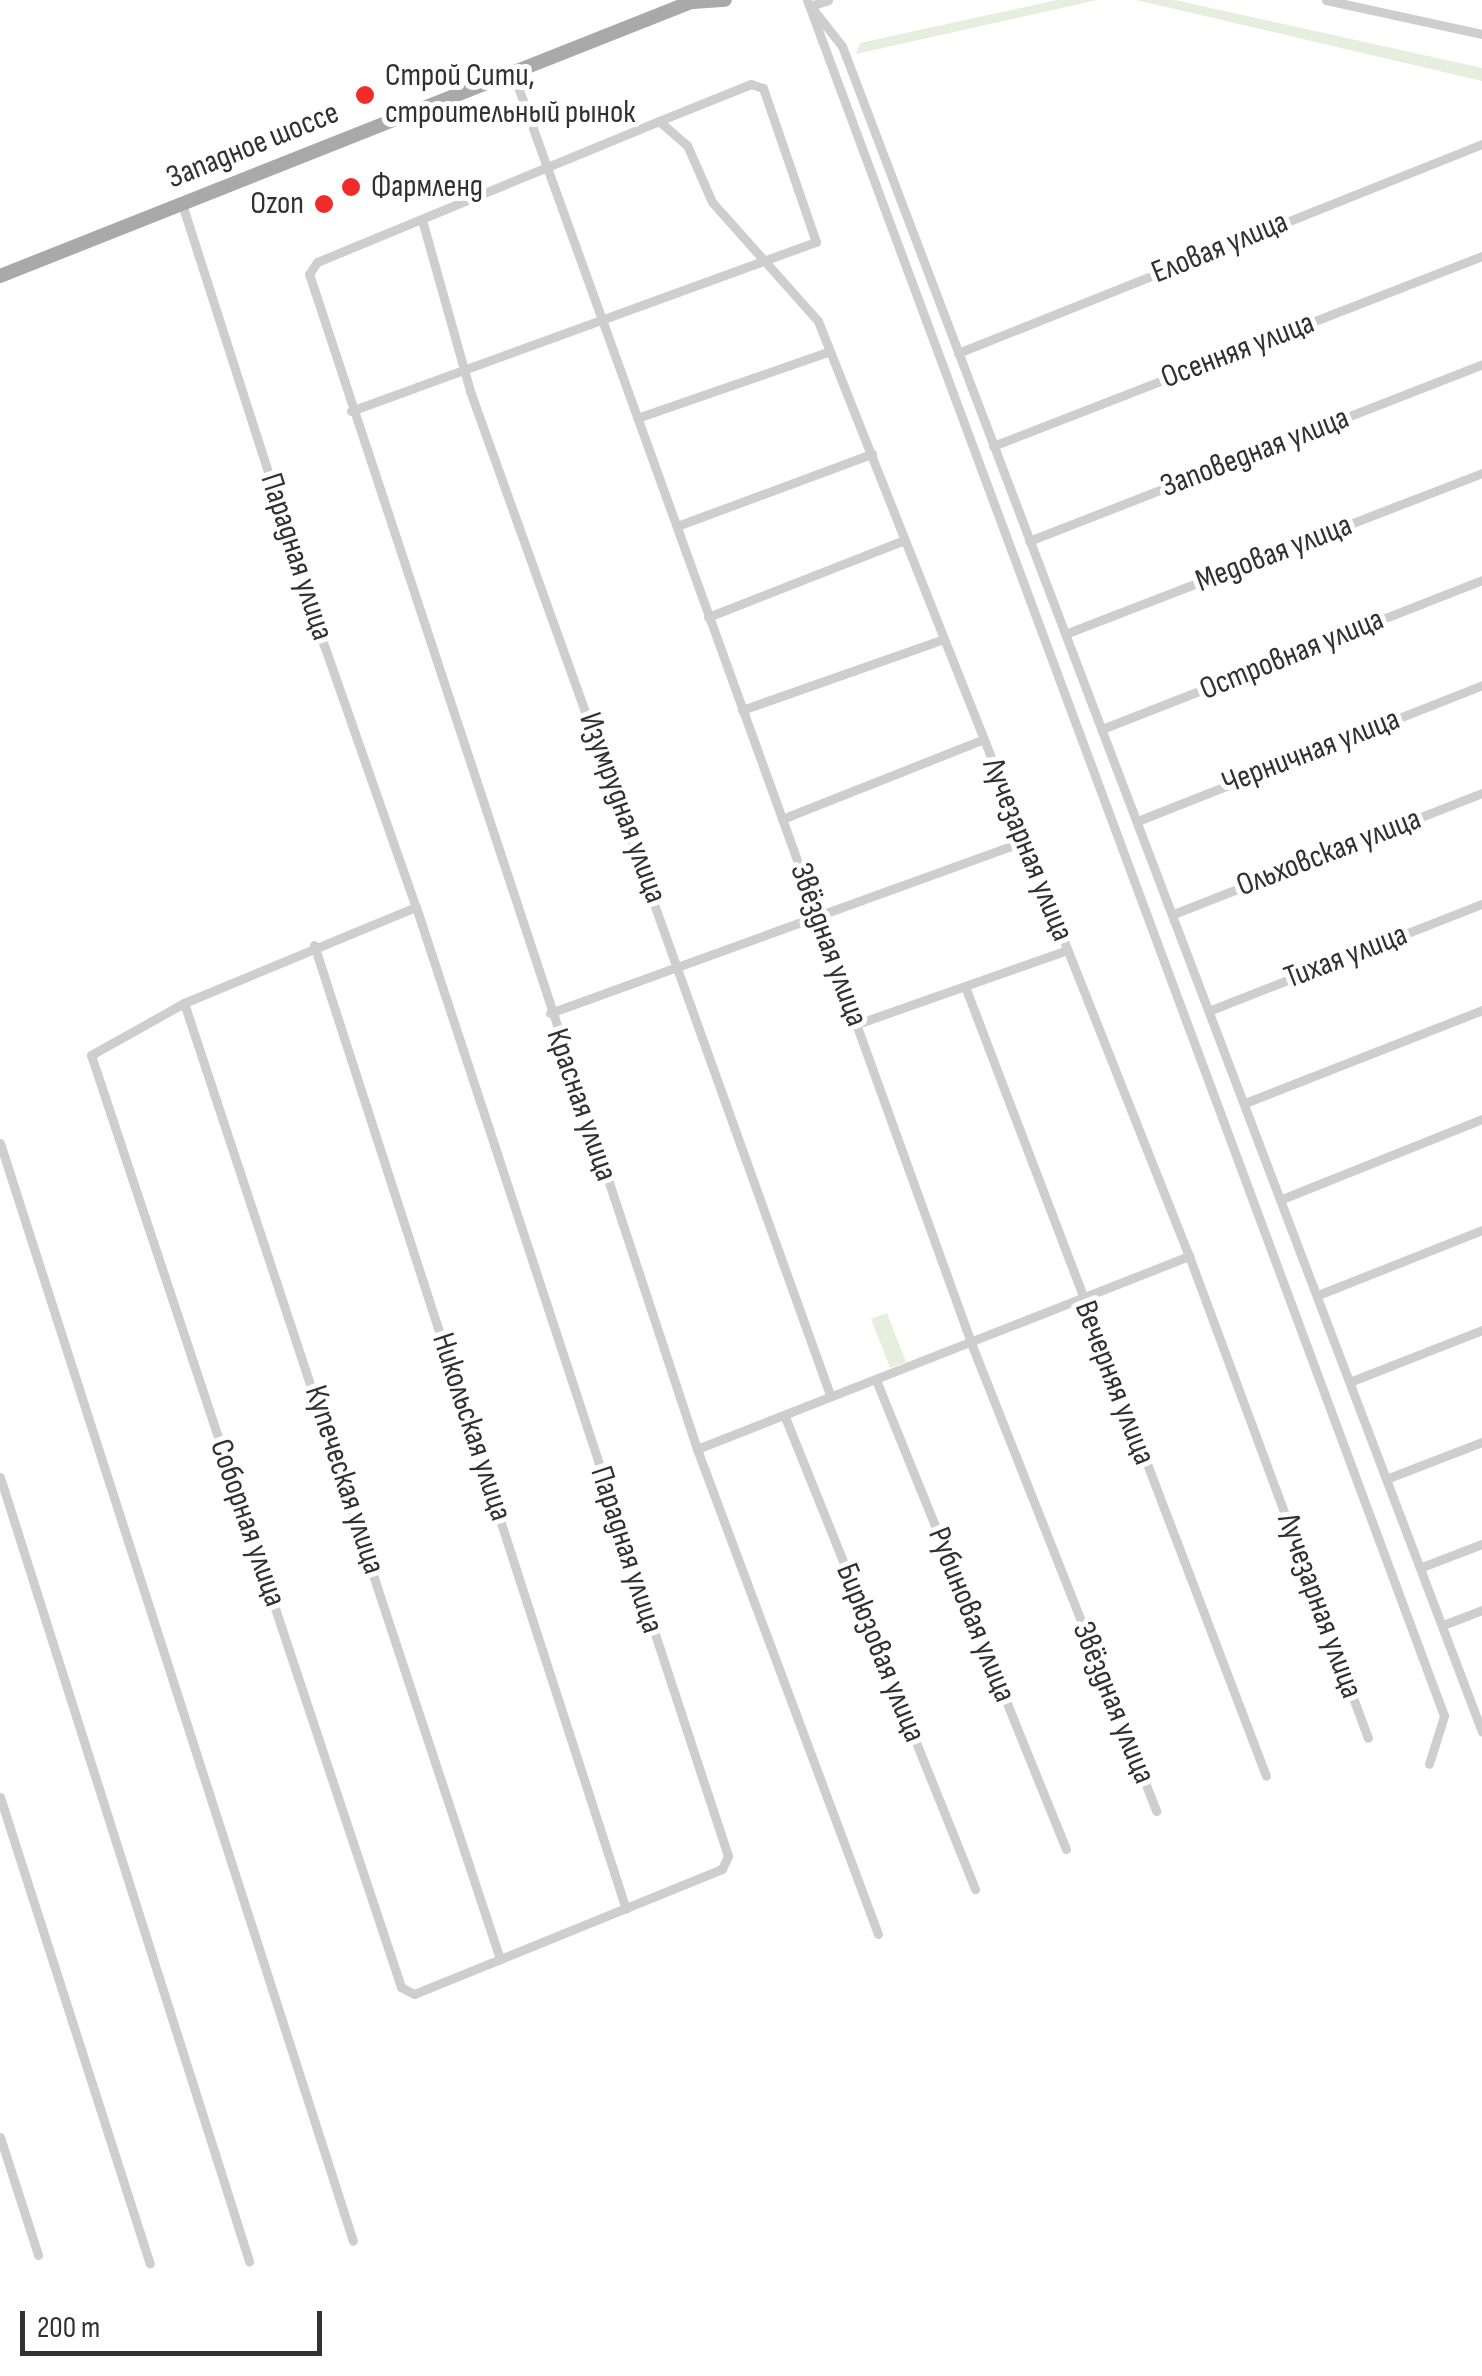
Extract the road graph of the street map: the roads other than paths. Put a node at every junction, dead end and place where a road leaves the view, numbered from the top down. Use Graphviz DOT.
graph roads {
  1 [pos="725,0"];
  2 [pos="828,0"];
  3 [pos="1326,0"];
  4 [pos="694,1"];
  5 [pos="808,3"];
  6 [pos="1482,34"];
  7 [pos="513,73"];
  8 [pos="659,121"];
  9 [pos="1482,144"];
  10 [pos="546,169"];
  11 [pos="182,204"];
  12 [pos="422,220"];
  13 [pos="1482,256"];
  14 [pos="770,260"];
  15 [pos="0,276"];
  16 [pos="602,322"];
  17 [pos="830,351"];
  18 [pos="958,353"];
  19 [pos="1482,364"];
  20 [pos="467,370"];
  21 [pos="352,411"];
  22 [pos="637,418"];
  23 [pos="993,446"];
  24 [pos="872,454"];
  25 [pos="1482,473"];
  26 [pos="677,526"];
  27 [pos="904,540"];
  28 [pos="1029,541"];
  29 [pos="1482,580"];
  30 [pos="708,617"];
  31 [pos="1065,634"];
  32 [pos="944,639"];
  33 [pos="1482,685"];
  34 [pos="742,710"];
  35 [pos="1102,730"];
  36 [pos="984,740"];
  37 [pos="1482,793"];
  38 [pos="782,819"];
  39 [pos="1140,820"];
  40 [pos="1025,842"];
  41 [pos="1482,904"];
  42 [pos="416,907"];
  43 [pos="1176,913"];
  44 [pos="818,921"];
  45 [pos="314,945"];
  46 [pos="1067,950"];
  47 [pos="681,968"];
  48 [pos="966,989"];
  49 [pos="184,1003"];
  50 [pos="1211,1010"];
  51 [pos="1482,1010"];
  52 [pos="550,1013"];
  53 [pos="857,1024"];
  54 [pos="1245,1102"];
  55 [pos="1482,1119"];
  56 [pos="0,1143"];
  57 [pos="1282,1198"];
  58 [pos="1482,1230"];
  59 [pos="1189,1256"];
  60 [pos="1080,1296"];
  61 [pos="1318,1296"];
  62 [pos="1482,1330"];
  63 [pos="973,1348"];
  64 [pos="876,1380"];
  65 [pos="1352,1382"];
  66 [pos="830,1395"];
  67 [pos="786,1418"];
  68 [pos="1482,1442"];
  69 [pos="697,1449"];
  70 [pos="0,1477"];
  71 [pos="1386,1479"];
  72 [pos="1482,1544"];
  73 [pos="1422,1567"];
  74 [pos="1482,1610"];
  75 [pos="1443,1625"];
  76 [pos="1478,1710"];
  77 [pos="1482,1732"];
  78 [pos="1368,1738"];
  79 [pos="1429,1764"];
  80 [pos="1266,1776"];
  81 [pos="0,1798"];
  82 [pos="1156,1811"];
  83 [pos="1066,1850"];
  84 [pos="975,1889"];
  85 [pos="626,1909"];
  86 [pos="878,1934"];
  87 [pos="500,1959"];
  88 [pos="408,1993"];
  89 [pos="0,2137"];
  90 [pos="353,2241"];
  91 [pos="38,2255"];
  92 [pos="249,2261"];
  93 [pos="150,2263"];
  1 -- 4 [label="main road, Западное шоссе"];
  2 -- 5 [label="street"];
  3 -- 6 [label="street"];
  4 -- 7 [label="main road, Западное шоссе"];
  5 -- 18 [label="street"];
  5 -- 79 [label="street"];
  7 -- 10 [label="street, Звёздная улица"];
  7 -- 11 [label="main road, Западное шоссе"];
  8 -- 10 [label="street"];
  8 -- 14 [label="street, Лучезарная улица"];
  8 -- 14 [label="street"];
  9 -- 18 [label="street, Еловая улица"];
  10 -- 12 [label="street"];
  10 -- 16 [label="street, Звёздная улица"];
  11 -- 15 [label="main road, Западное шоссе"];
  11 -- 42 [label="street, Парадная улица"];
  12 -- 20 [label="street, Изумрудная улица"];
  12 -- 21 [label="street, Красная улица"];
  13 -- 23 [label="street, Осенняя улица"];
  14 -- 16 [label="street"];
  14 -- 17 [label="street, Лучезарная улица"];
  16 -- 20 [label="street"];
  16 -- 22 [label="street, Звёздная улица"];
  17 -- 22 [label="street"];
  17 -- 24 [label="street, Лучезарная улица"];
  18 -- 23 [label="street"];
  19 -- 28 [label="street, Заповедная улица"];
  20 -- 21 [label="street"];
  20 -- 47 [label="street, Изумрудная улица"];
  21 -- 52 [label="street, Красная улица"];
  22 -- 26 [label="street, Звёздная улица"];
  23 -- 28 [label="street"];
  24 -- 26 [label="street"];
  24 -- 27 [label="street, Лучезарная улица"];
  25 -- 31 [label="street, Медовая улица"];
  26 -- 30 [label="street, Звёздная улица"];
  27 -- 30 [label="street"];
  27 -- 32 [label="street, Лучезарная улица"];
  28 -- 31 [label="street"];
  29 -- 35 [label="street, Островная улица"];
  30 -- 34 [label="street, Звёздная улица"];
  31 -- 35 [label="street"];
  32 -- 34 [label="street"];
  32 -- 36 [label="street, Лучезарная улица"];
  33 -- 39 [label="street, Черничная улица"];
  34 -- 38 [label="street, Звёздная улица"];
  35 -- 39 [label="street"];
  36 -- 38 [label="street"];
  36 -- 40 [label="street, Лучезарная улица"];
  37 -- 43 [label="street, Ольховская улица"];
  38 -- 44 [label="street, Звёздная улица"];
  39 -- 43 [label="street"];
  40 -- 44 [label="street"];
  40 -- 46 [label="street, Лучезарная улица"];
  41 -- 50 [label="street, Тихая улица"];
  42 -- 45 [label="street"];
  42 -- 85 [label="street, Парадная улица"];
  43 -- 50 [label="street"];
  44 -- 47 [label="street"];
  44 -- 53 [label="street, Звёздная улица"];
  45 -- 49 [label="street"];
  45 -- 85 [label="street, Никольская улица"];
  46 -- 48 [label="street"];
  46 -- 59 [label="street, Лучезарная улица"];
  47 -- 52 [label="street"];
  47 -- 66 [label="street, Изумрудная улица"];
  48 -- 53 [label="street"];
  48 -- 60 [label="street, Вечерняя улица"];
  49 -- 87 [label="street, Купеческая улица"];
  49 -- 88 [label="street, Соборная улица"];
  50 -- 54 [label="street"];
  51 -- 54 [label="street"];
  52 -- 69 [label="street, Красная улица"];
  53 -- 63 [label="street, Звёздная улица"];
  54 -- 57 [label="street"];
  55 -- 57 [label="street"];
  56 -- 90 [label="street"];
  57 -- 61 [label="street"];
  58 -- 61 [label="street"];
  59 -- 60 [label="street"];
  59 -- 78 [label="street, Лучезарная улица"];
  60 -- 63 [label="street"];
  60 -- 80 [label="street, Вечерняя улица"];
  61 -- 65 [label="street"];
  62 -- 65 [label="street"];
  63 -- 64 [label="street"];
  63 -- 82 [label="street, Звёздная улица"];
  64 -- 66 [label="street"];
  64 -- 83 [label="street, Рубиновая улица"];
  65 -- 71 [label="street"];
  66 -- 67 [label="street"];
  67 -- 69 [label="street"];
  67 -- 84 [label="street, Бирюзовая улица"];
  68 -- 71 [label="street"];
  69 -- 86 [label="street, Красная улица"];
  70 -- 92 [label="street"];
  71 -- 73 [label="street"];
  72 -- 73 [label="street"];
  73 -- 75 [label="street"];
  74 -- 75 [label="street"];
  75 -- 76 [label="street"];
  76 -- 77 [label="street"];
  81 -- 93 [label="street"];
  85 -- 87 [label="street, Парадная улица"];
  87 -- 88 [label="street, Парадная улица"];
  89 -- 91 [label="street"];
}
